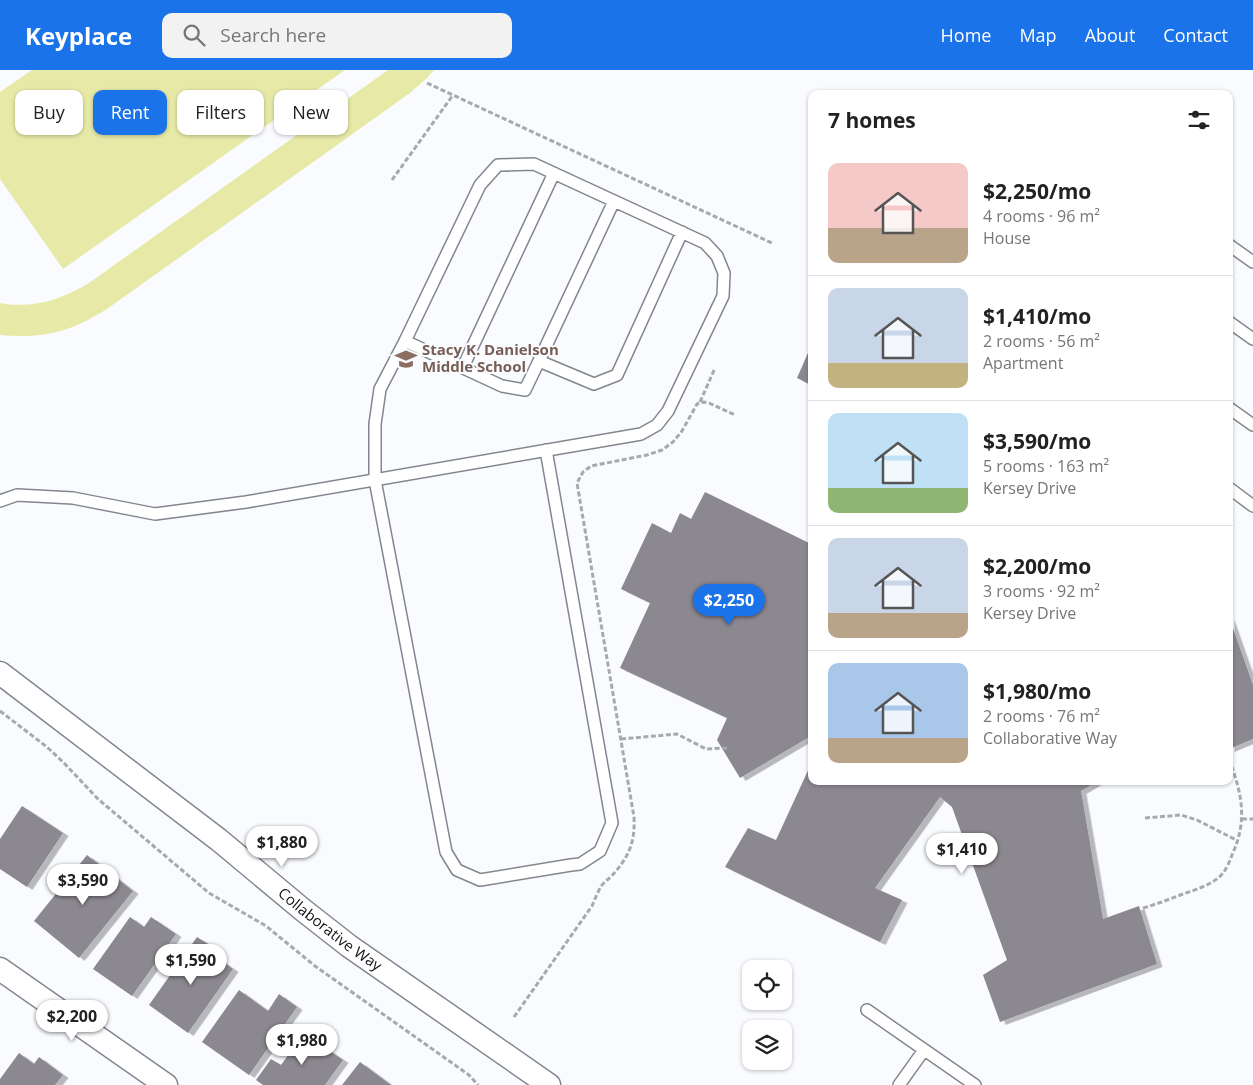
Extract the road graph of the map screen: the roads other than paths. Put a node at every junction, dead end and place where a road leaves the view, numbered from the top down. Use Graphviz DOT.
graph roads {
  1 [pos="554,173"];
  2 [pos="614,201"];
  3 [pos="682,232"];
  4 [pos="1233,247"];
  5 [pos="1253,262"];
  6 [pos="1233,325"];
  7 [pos="1253,339"];
  8 [pos="405,341"];
  9 [pos="539,361"];
  10 [pos="463,368"];
  11 [pos="1233,411"];
  12 [pos="1253,425"];
  13 [pos="546,450"];
  14 [pos="375,480"];
  15 [pos="1233,491"];
  16 [pos="0,501"];
  17 [pos="1253,506"];
  18 [pos="0,673"];
  19 [pos="0,969"];
  20 [pos="867,1010"];
  21 [pos="924,1050"];
  22 [pos="166,1085"];
  23 [pos="548,1085"];
  24 [pos="899,1085"];
  25 [pos="975,1085"];
  1 -- 2 [label="lane"];
  1 -- 8 [label="lane"];
  1 -- 10 [label="lane"];
  2 -- 3 [label="lane"];
  2 -- 9 [label="lane"];
  3 -- 9 [label="lane"];
  3 -- 13 [label="lane"];
  4 -- 5 [label="lane"];
  6 -- 7 [label="lane"];
  8 -- 10 [label="lane"];
  8 -- 14 [label="lane"];
  9 -- 10 [label="lane"];
  11 -- 12 [label="lane"];
  13 -- 14 [label="lane"];
  13 -- 14 [label="lane"];
  14 -- 16 [label="lane"];
  15 -- 17 [label="lane"];
  18 -- 23 [label="street, Collaborative Way"];
  19 -- 22 [label="street"];
  20 -- 21 [label="lane"];
  21 -- 24 [label="lane"];
  21 -- 25 [label="lane"];
}
